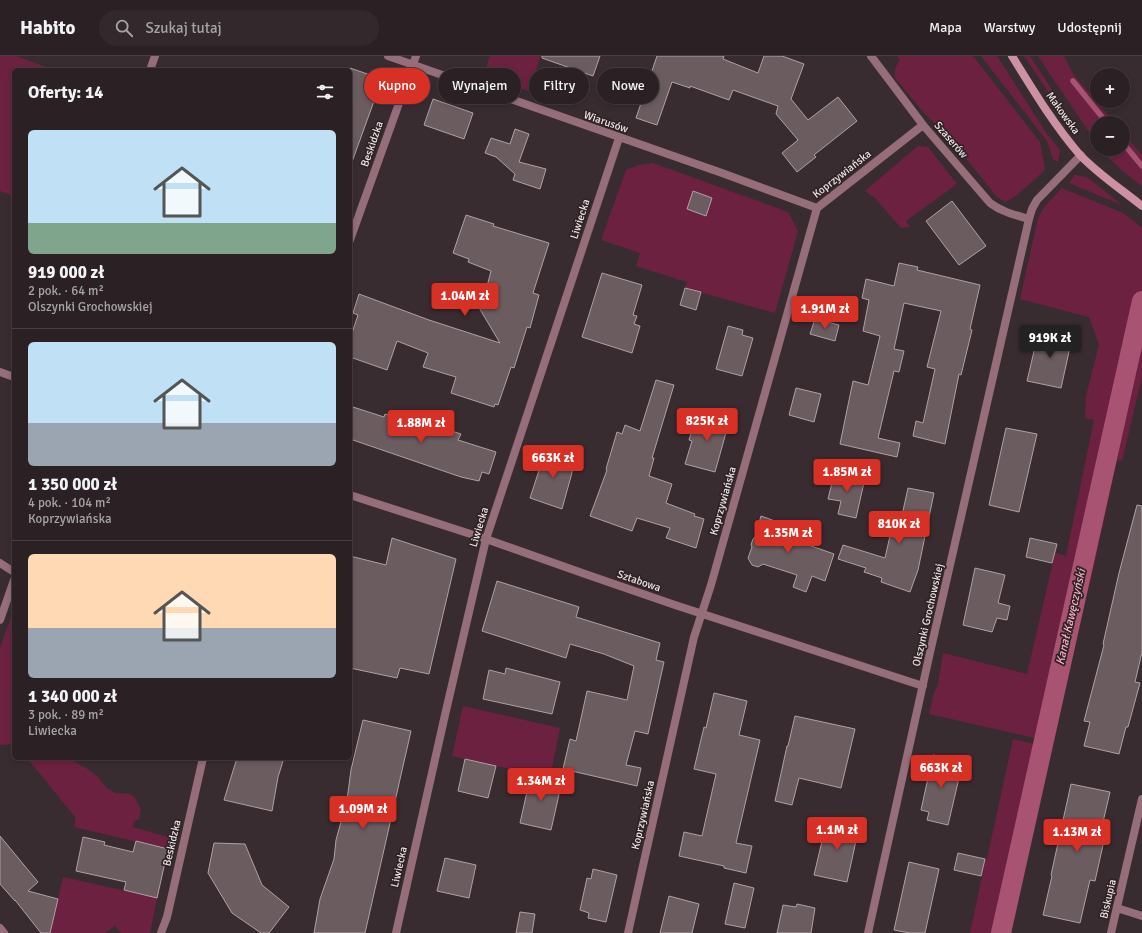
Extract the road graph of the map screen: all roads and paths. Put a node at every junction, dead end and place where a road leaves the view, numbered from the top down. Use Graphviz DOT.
graph roads {
  1 [pos="155,56"];
  2 [pos="388,56"];
  3 [pos="416,56"];
  4 [pos="871,56"];
  5 [pos="1012,56"];
  6 [pos="412,65"];
  7 [pos="151,68"];
  8 [pos="923,125"];
  9 [pos="619,138"];
  10 [pos="1081,155"];
  11 [pos="1142,206"];
  12 [pos="817,208"];
  13 [pos="1029,220"];
  14 [pos="352,234"];
  15 [pos="0,372"];
  16 [pos="12,376"];
  17 [pos="352,496"];
  18 [pos="486,539"];
  19 [pos="0,563"];
  20 [pos="12,571"];
  21 [pos="12,586"];
  22 [pos="702,613"];
  23 [pos="0,620"];
  24 [pos="923,686"];
  25 [pos="203,760"];
  26 [pos="1142,799"];
  27 [pos="1117,908"];
  28 [pos="1142,916"];
  29 [pos="0,928"];
  30 [pos="4,933"];
  31 [pos="161,933"];
  32 [pos="396,933"];
  33 [pos="628,933"];
  34 [pos="868,933"];
  35 [pos="1111,933"];
  1 -- 7 [label="street"];
  2 -- 6 [label="street, Wiarusów"];
  3 -- 6 [label="street, Beskidzka"];
  4 -- 8 [label="street, Szaserów"];
  5 -- 10 [label="street, Makowska"];
  6 -- 9 [label="street, Wiarusów"];
  6 -- 14 [label="street, Beskidzka"];
  8 -- 12 [label="street, Koprzywiańska"];
  8 -- 13 [label="street, Szaserów"];
  9 -- 12 [label="street, Wiarusów"];
  9 -- 18 [label="street, Liwiecka"];
  10 -- 11 [label="street, Makowska"];
  10 -- 13 [label="street, Olszynki Grochowskiej"];
  12 -- 22 [label="street, Koprzywiańska"];
  13 -- 24 [label="street, Olszynki Grochowskiej"];
  15 -- 16 [label="street"];
  17 -- 18 [label="street, Sztabowa"];
  18 -- 22 [label="street, Sztabowa"];
  18 -- 32 [label="street, Liwiecka"];
  19 -- 20 [label="street"];
  21 -- 23 [label="street"];
  22 -- 24 [label="street, Sztabowa"];
  22 -- 33 [label="street, Koprzywiańska"];
  24 -- 34 [label="street, Olszynki Grochowskiej"];
  25 -- 31 [label="street, Beskidzka"];
  26 -- 27 [label="street, Biskupia"];
  27 -- 28 [label="street"];
  27 -- 35 [label="street, Biskupia"];
  29 -- 30 [label="street"];
}
